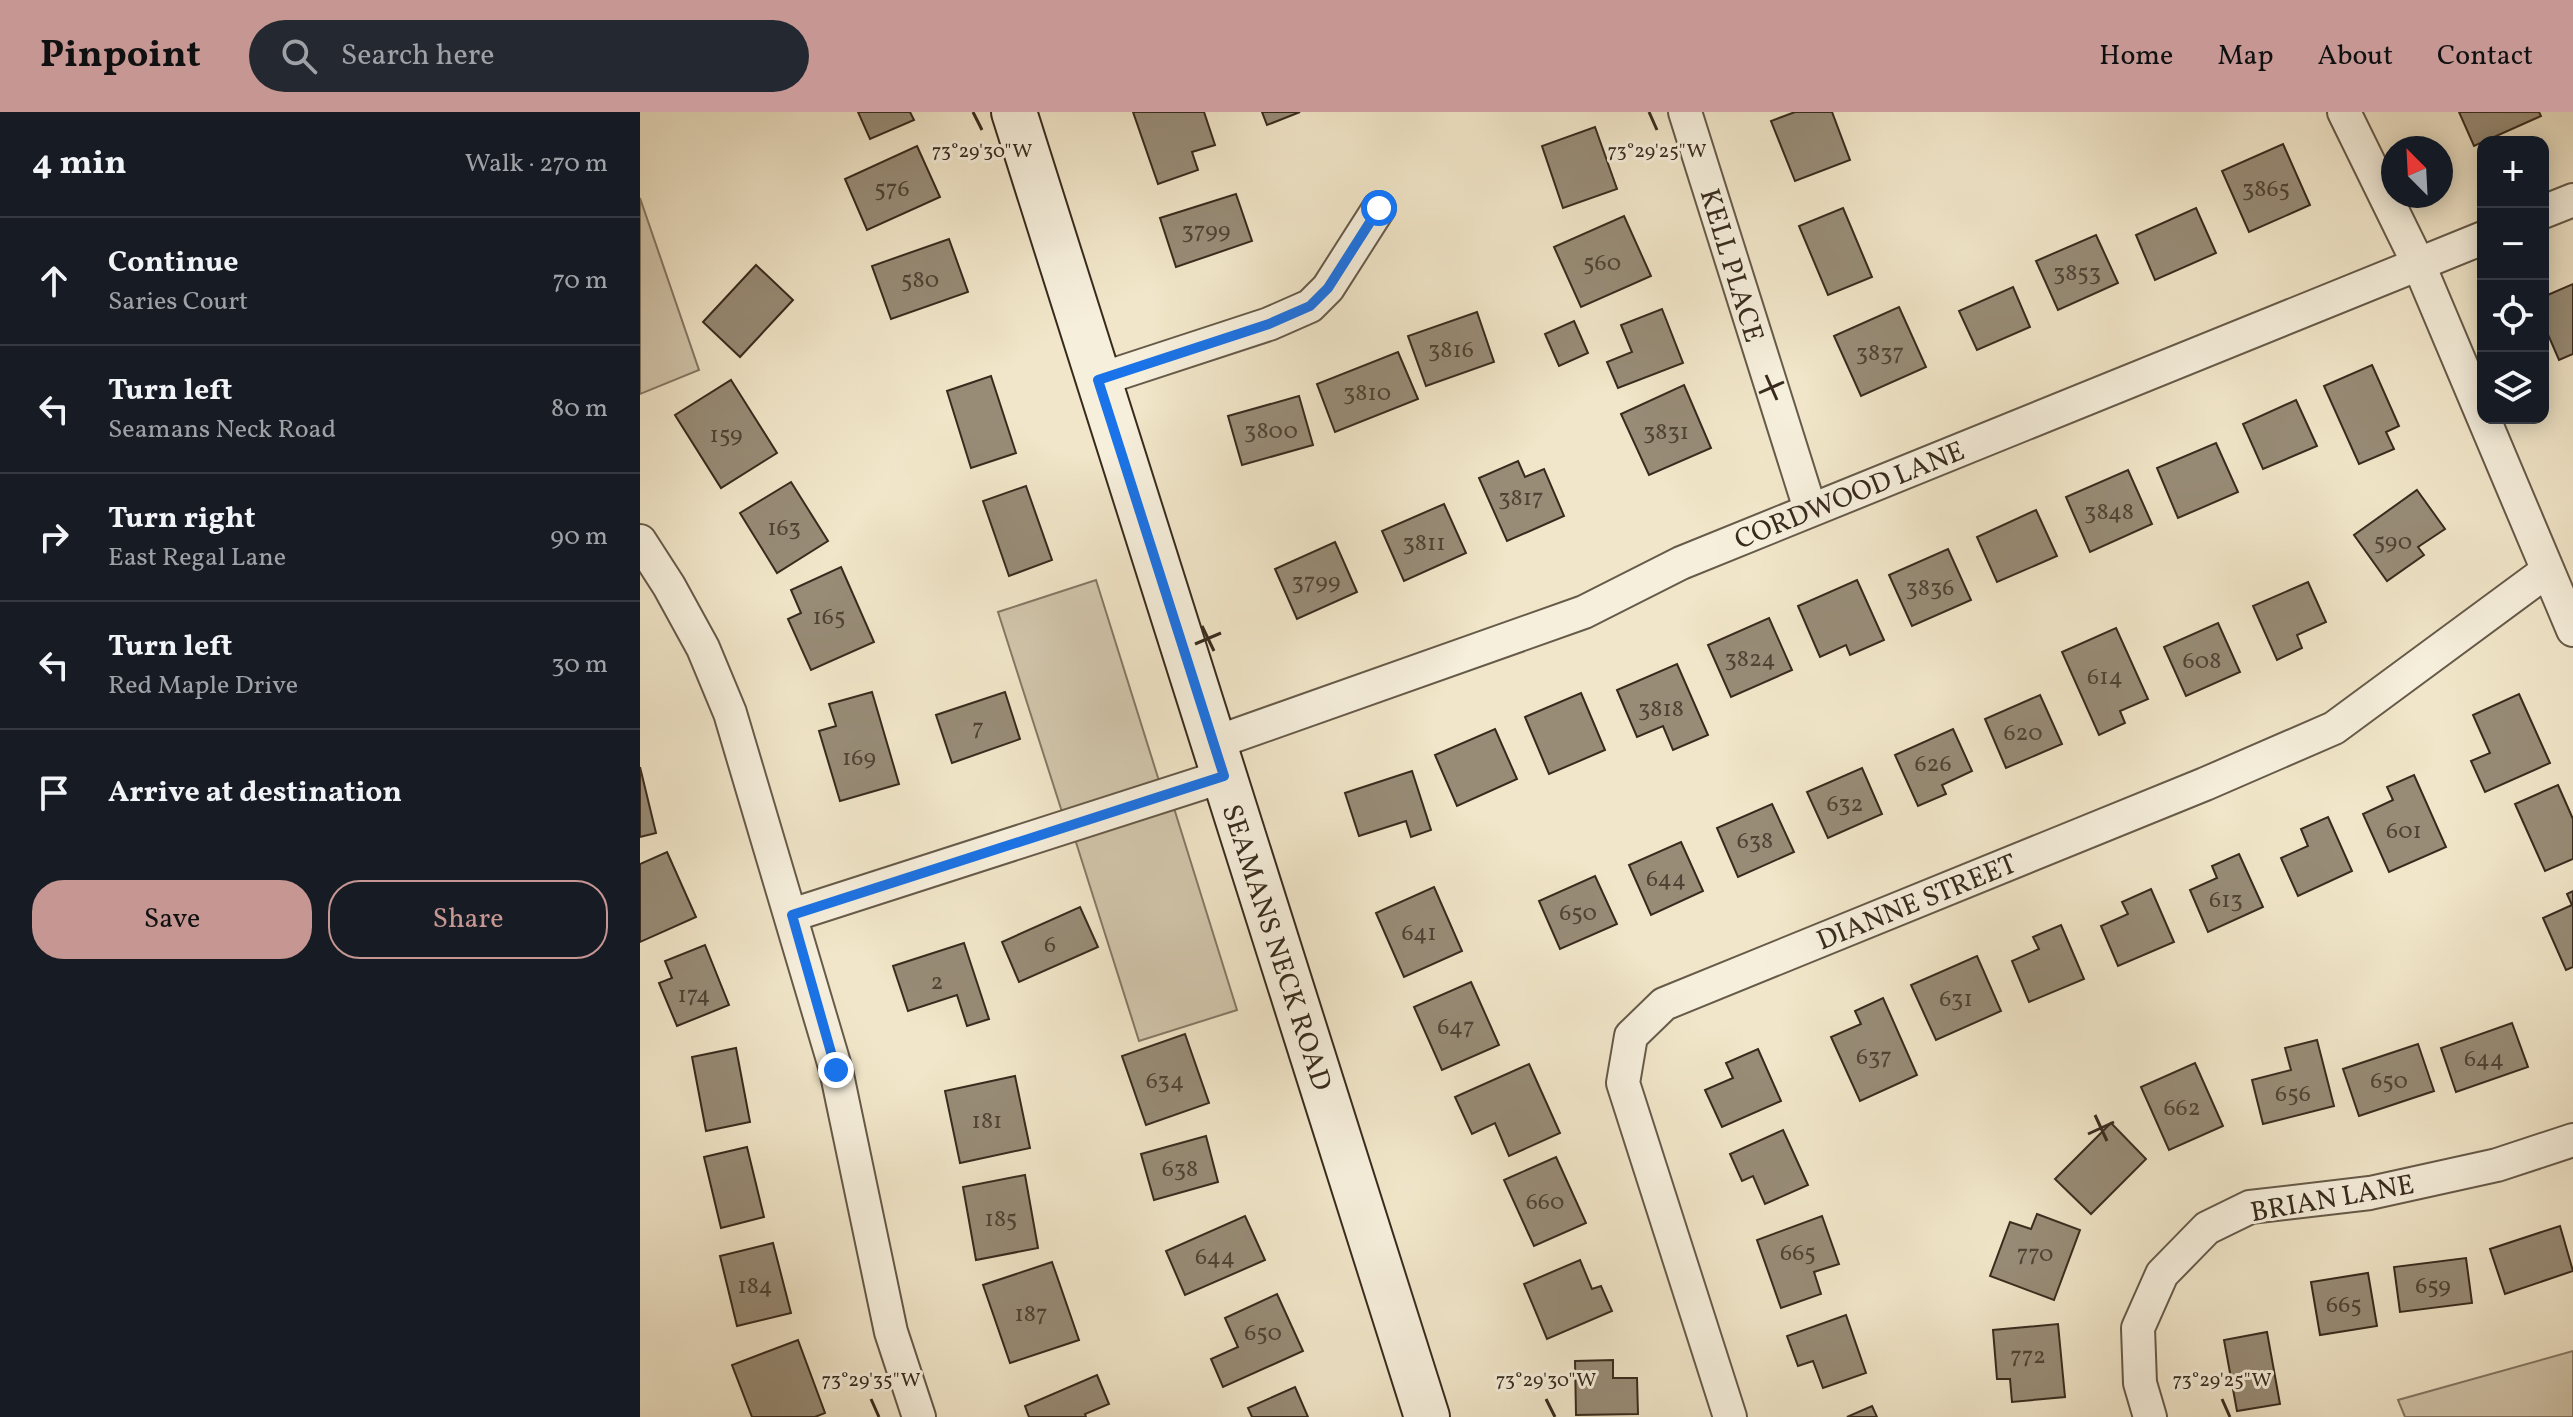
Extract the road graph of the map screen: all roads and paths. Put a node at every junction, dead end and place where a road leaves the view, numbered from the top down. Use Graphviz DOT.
graph roads {
  1 [pos="1014,112"];
  2 [pos="1685,112"];
  3 [pos="2344,112"];
  4 [pos="2573,200"];
  5 [pos="1379,208"];
  6 [pos="2549,210"];
  7 [pos="2477,241"];
  8 [pos="2419,265"];
  9 [pos="1098,380"];
  10 [pos="1810,509"];
  11 [pos="640,541"];
  12 [pos="2547,571"];
  13 [pos="2573,630"];
  14 [pos="1219,759"];
  15 [pos="792,915"];
  16 [pos="2573,1140"];
  17 [pos="919,1417"];
  18 [pos="1427,1417"];
  19 [pos="1730,1417"];
  20 [pos="2150,1417"];
  1 -- 9 [label="main road, SEAMANS NECK ROAD"];
  2 -- 10 [label="street, KELL PLACE"];
  3 -- 8 [label="street"];
  4 -- 6 [label="street"];
  5 -- 9 [label="street"];
  7 -- 8 [label="street, CORDWOOD LANE"];
  8 -- 10 [label="street, CORDWOOD LANE"];
  8 -- 12 [label="street"];
  9 -- 14 [label="main road, SEAMANS NECK ROAD"];
  10 -- 14 [label="street, CORDWOOD LANE"];
  11 -- 15 [label="street"];
  12 -- 13 [label="street"];
  12 -- 19 [label="street, DIANNE STREET"];
  14 -- 15 [label="street, CORDWOOD LANE"];
  14 -- 18 [label="main road, SEAMANS NECK ROAD"];
  15 -- 17 [label="street"];
  16 -- 20 [label="street, BRIAN LANE"];
}
